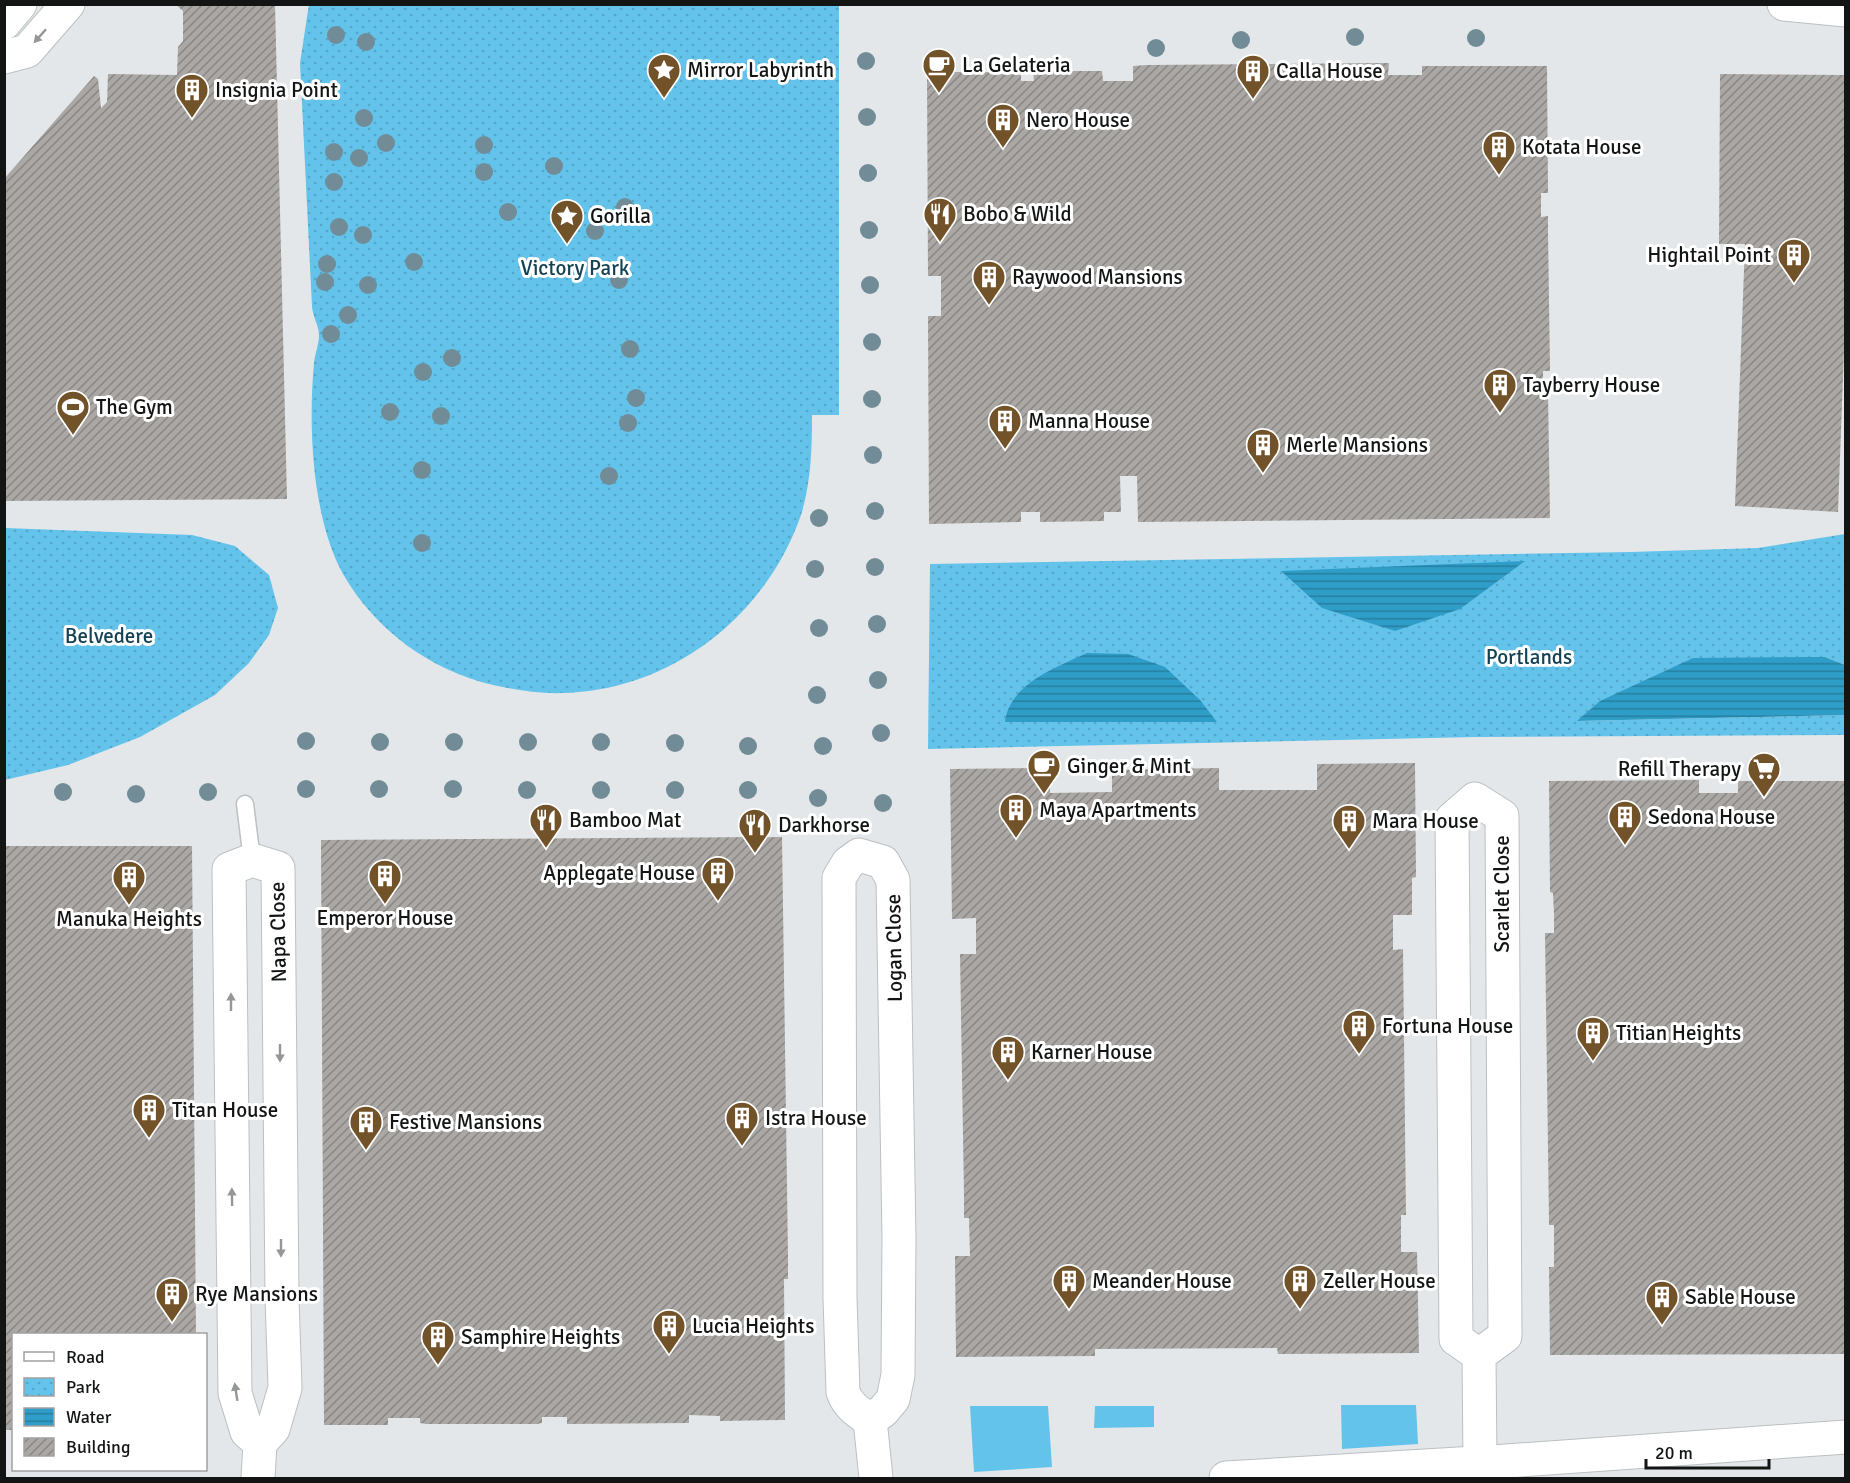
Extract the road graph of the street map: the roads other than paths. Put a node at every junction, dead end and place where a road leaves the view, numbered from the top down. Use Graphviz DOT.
graph roads {
  1 [pos="20,4"];
  2 [pos="68,4"];
  3 [pos="1784,4"];
  4 [pos="1845,10"];
  5 [pos="4,23"];
  6 [pos="4,57"];
  7 [pos="244,804"];
  8 [pos="252,860"];
  9 [pos="1479,1355"];
  10 [pos="870,1420"];
  11 [pos="1845,1437"];
  12 [pos="260,1443"];
  13 [pos="1488,1468"];
  14 [pos="258,1479"];
  15 [pos="876,1479"];
  16 [pos="1226,1479"];
  1 -- 5 [label="street"];
  2 -- 6 [label="street, one-way"];
  3 -- 4 [label="street"];
  7 -- 8 [label="lane"];
  12 -- 8 [label="street, Napa Close, one-way"];
  8 -- 12 [label="street, Napa Close, one-way"];
  9 -- 9 [label="street, Scarlet Close"];
  9 -- 13 [label="street"];
  10 -- 10 [label="street, Logan Close"];
  10 -- 15 [label="street"];
  11 -- 13 [label="street"];
  12 -- 14 [label="street"];
  13 -- 16 [label="street"];
}
